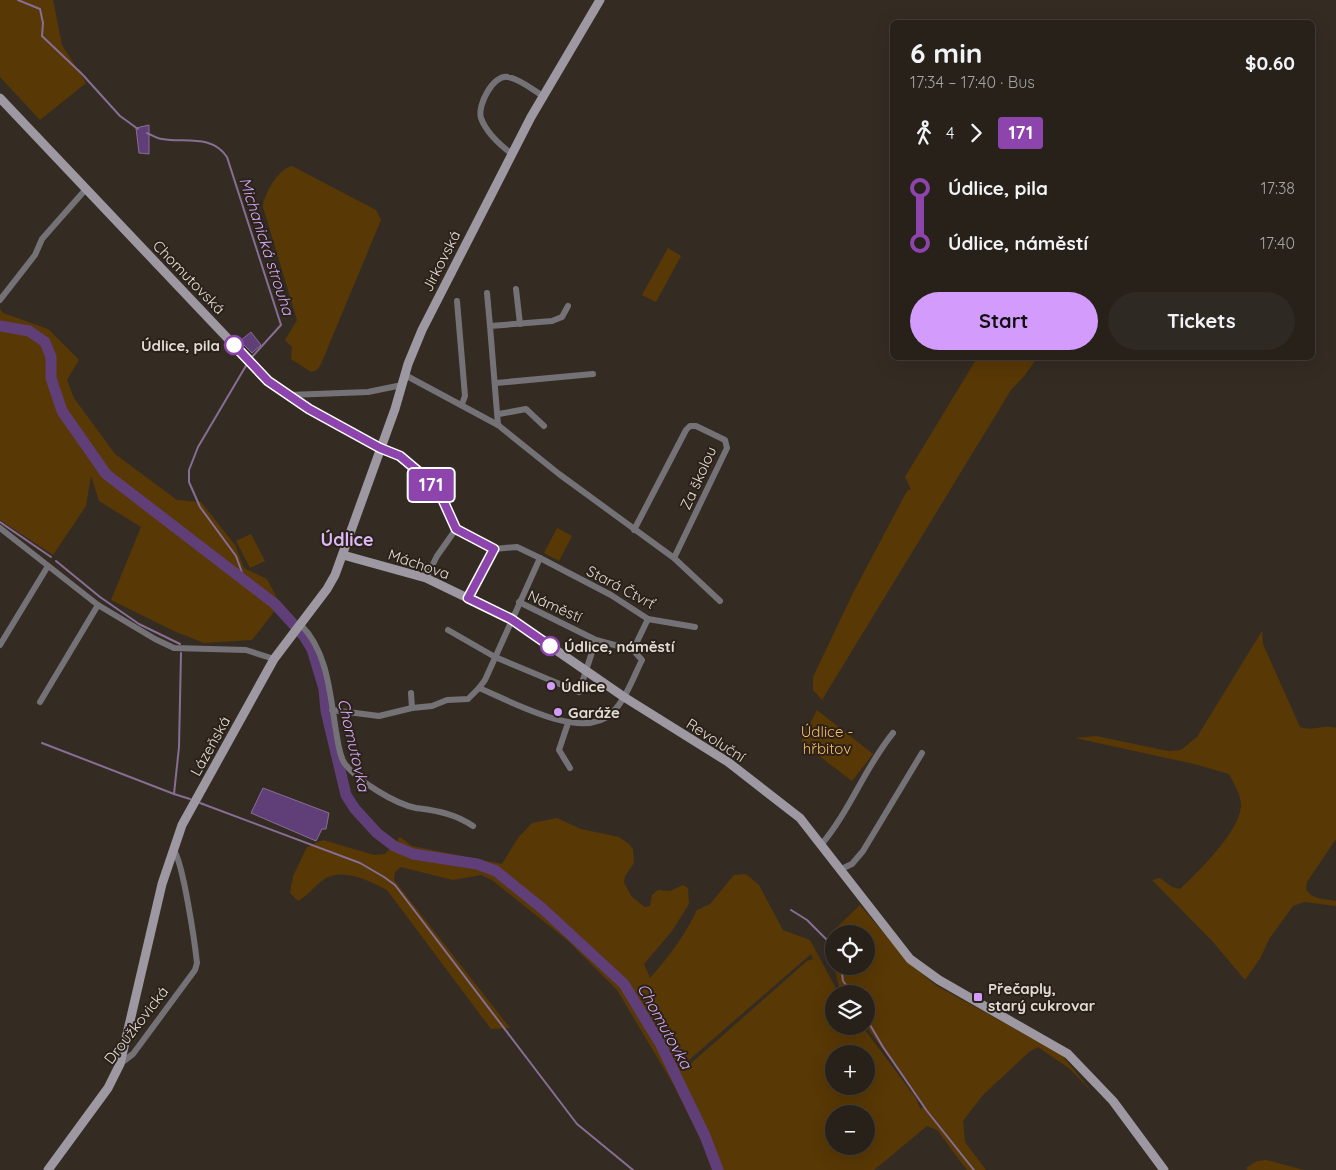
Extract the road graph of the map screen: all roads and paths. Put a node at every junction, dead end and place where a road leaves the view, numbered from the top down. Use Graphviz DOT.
graph roads {
  1 [pos="600,0"];
  2 [pos="543,96"];
  3 [pos="0,98"];
  4 [pos="512,154"];
  5 [pos="86,189"];
  6 [pos="516,289"];
  7 [pos="487,293"];
  8 [pos="0,300"];
  9 [pos="457,301"];
  10 [pos="568,306"];
  11 [pos="520,324"];
  12 [pos="490,326"];
  13 [pos="593,374"];
  14 [pos="405,375"];
  15 [pos="496,383"];
  16 [pos="402,385"];
  17 [pos="289,395"];
  18 [pos="462,404"];
  19 [pos="499,414"];
  20 [pos="498,425"];
  21 [pos="544,426"];
  22 [pos="380,448"];
  23 [pos="0,528"];
  24 [pos="456,529"];
  25 [pos="634,530"];
  26 [pos="494,549"];
  27 [pos="343,555"];
  28 [pos="540,558"];
  29 [pos="674,558"];
  30 [pos="48,566"];
  31 [pos="426,578"];
  32 [pos="468,598"];
  33 [pos="720,601"];
  34 [pos="519,602"];
  35 [pos="98,605"];
  36 [pos="648,618"];
  37 [pos="511,619"];
  38 [pos="695,627"];
  39 [pos="299,628"];
  40 [pos="448,630"];
  41 [pos="596,640"];
  42 [pos="0,645"];
  43 [pos="633,650"];
  44 [pos="495,657"];
  45 [pos="274,660"];
  46 [pos="585,670"];
  47 [pos="479,688"];
  48 [pos="412,693"];
  49 [pos="624,697"];
  50 [pos="40,702"];
  51 [pos="412,708"];
  52 [pos="332,710"];
  53 [pos="568,722"];
  54 [pos="893,733"];
  55 [pos="922,753"];
  56 [pos="570,768"];
  57 [pos="473,826"];
  58 [pos="821,845"];
  59 [pos="174,851"];
  60 [pos="839,870"];
  61 [pos="120,1064"];
  62 [pos="48,1170"];
  63 [pos="1164,1170"];
  1 -- 2 [label="street, Jirkovská"];
  2 -- 4 [label="street, Jirkovská"];
  2 -- 4 [label="street"];
  3 -- 5 [label="street, Chomutovská"];
  4 -- 14 [label="street, Jirkovská"];
  5 -- 8 [label="street"];
  5 -- 17 [label="street, Chomutovská"];
  6 -- 11 [label="street"];
  7 -- 12 [label="street"];
  9 -- 18 [label="street"];
  10 -- 11 [label="street"];
  11 -- 12 [label="street"];
  12 -- 15 [label="street"];
  13 -- 15 [label="street"];
  14 -- 16 [label="street, Jirkovská"];
  14 -- 18 [label="street"];
  15 -- 19 [label="street"];
  16 -- 17 [label="street"];
  16 -- 22 [label="street, Jirkovská"];
  17 -- 22 [label="street, Chomutovská"];
  18 -- 20 [label="street"];
  19 -- 20 [label="street"];
  19 -- 21 [label="street"];
  20 -- 25 [label="street"];
  22 -- 24 [label="street"];
  22 -- 27 [label="street, Jirkovská"];
  23 -- 30 [label="street"];
  24 -- 26 [label="street"];
  24 -- 31 [label="street"];
  25 -- 29 [label="street"];
  25 -- 29 [label="street, Za školou"];
  26 -- 28 [label="street, Stará Čtvrť"];
  26 -- 32 [label="street"];
  27 -- 31 [label="street, Máchova"];
  27 -- 39 [label="street, Lázeňská"];
  28 -- 34 [label="street"];
  28 -- 36 [label="street, Stará Čtvrť"];
  29 -- 33 [label="street"];
  30 -- 35 [label="street"];
  30 -- 42 [label="street"];
  31 -- 32 [label="street, Máchova"];
  32 -- 37 [label="street, Máchova"];
  34 -- 37 [label="street, Náměstí"];
  34 -- 41 [label="street, Náměstí"];
  35 -- 45 [label="street"];
  35 -- 50 [label="street"];
  36 -- 38 [label="street, Stará Čtvrť"];
  36 -- 43 [label="street"];
  37 -- 44 [label="street, Náměstí"];
  37 -- 46 [label="street, Náměstí"];
  39 -- 45 [label="street, Lázeňská"];
  39 -- 52 [label="street"];
  40 -- 44 [label="street"];
  41 -- 43 [label="street, Náměstí"];
  41 -- 46 [label="street"];
  43 -- 49 [label="street"];
  44 -- 46 [label="street"];
  44 -- 47 [label="street, Náměstí"];
  45 -- 59 [label="street, Lázeňská"];
  46 -- 49 [label="street, Revoluční"];
  47 -- 51 [label="street"];
  47 -- 53 [label="street"];
  48 -- 51 [label="street"];
  49 -- 53 [label="street"];
  49 -- 58 [label="street, Revoluční"];
  51 -- 52 [label="street"];
  52 -- 57 [label="street"];
  53 -- 56 [label="street"];
  54 -- 58 [label="street"];
  55 -- 60 [label="street"];
  58 -- 60 [label="street, Revoluční"];
  59 -- 61 [label="street, Lázeňská"];
  59 -- 61 [label="street, Droužkovická"];
  60 -- 63 [label="street, Revoluční"];
  61 -- 62 [label="street, Droužkovická"];
}
